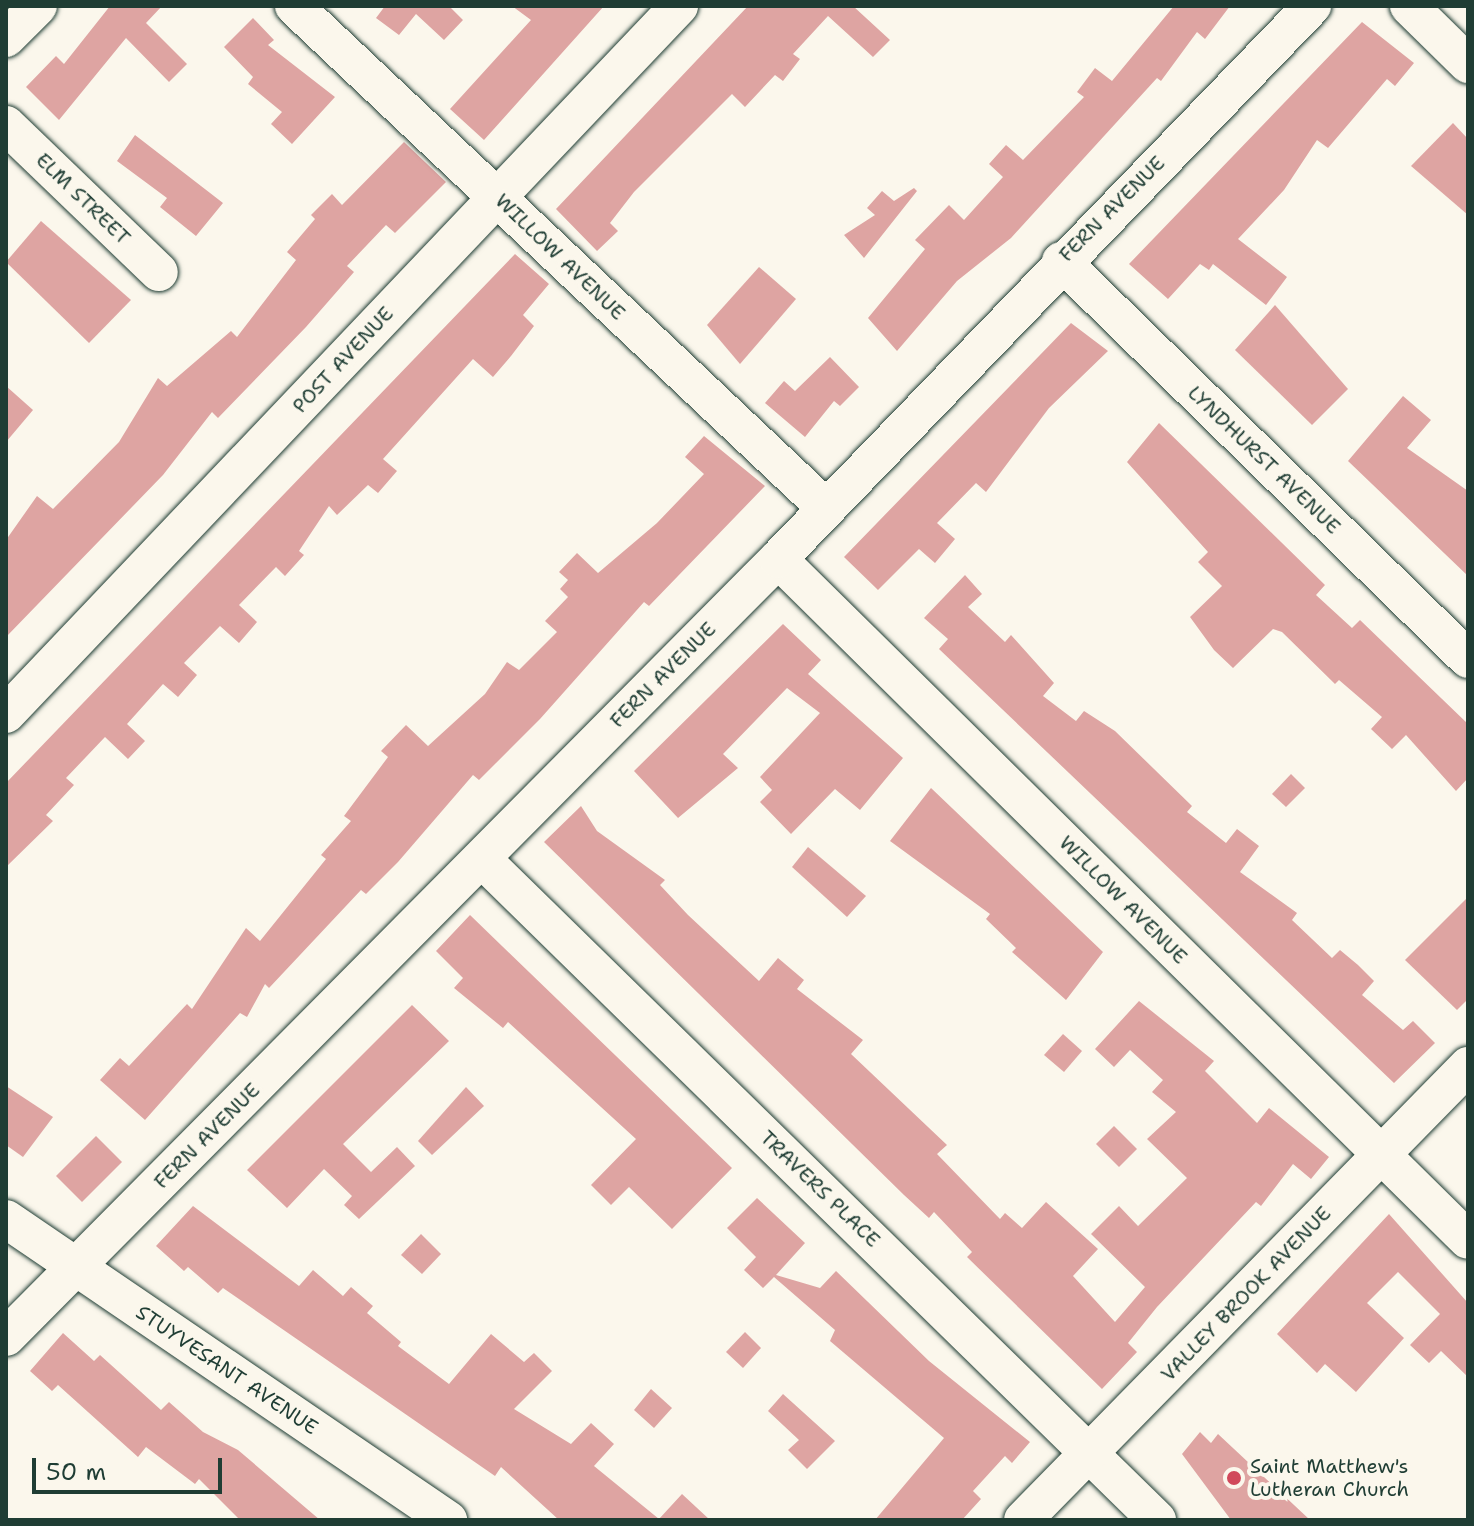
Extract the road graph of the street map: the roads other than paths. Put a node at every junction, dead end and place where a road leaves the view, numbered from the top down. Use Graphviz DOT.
graph roads {
  1 [pos="38,6"];
  2 [pos="294,6"];
  3 [pos="679,6"];
  4 [pos="1312,6"];
  5 [pos="1409,6"];
  6 [pos="6,38"];
  7 [pos="1468,64"];
  8 [pos="6,125"];
  9 [pos="497,197"];
  10 [pos="1061,261"];
  11 [pos="159,272"];
  12 [pos="826,508"];
  13 [pos="778,559"];
  14 [pos="1468,659"];
  15 [pos="6,714"];
  16 [pos="482,859"];
  17 [pos="1468,1066"];
  18 [pos="1381,1154"];
  19 [pos="6,1219"];
  20 [pos="1468,1240"];
  21 [pos="78,1265"];
  22 [pos="6,1337"];
  23 [pos="1091,1453"];
  24 [pos="448,1520"];
  25 [pos="1023,1520"];
  26 [pos="1157,1520"];
  1 -- 6 [label="street"];
  2 -- 9 [label="street, WILLOW AVENUE"];
  3 -- 9 [label="street, POST AVENUE"];
  4 -- 10 [label="street, FERN AVENUE"];
  5 -- 7 [label="street"];
  8 -- 11 [label="street, ELM STREET"];
  9 -- 12 [label="street, WILLOW AVENUE"];
  9 -- 15 [label="street, POST AVENUE"];
  10 -- 12 [label="street, FERN AVENUE"];
  10 -- 14 [label="street, LYNDHURST AVENUE"];
  12 -- 13 [label="street, FERN AVENUE"];
  13 -- 16 [label="street, FERN AVENUE"];
  13 -- 18 [label="street, WILLOW AVENUE"];
  16 -- 21 [label="street, FERN AVENUE"];
  16 -- 23 [label="street, TRAVERS PLACE"];
  17 -- 18 [label="street, VALLEY BROOK AVENUE"];
  18 -- 20 [label="street, WILLOW AVENUE"];
  18 -- 23 [label="street, VALLEY BROOK AVENUE"];
  19 -- 21 [label="street, STUYVESANT AVENUE"];
  21 -- 22 [label="street, FERN AVENUE"];
  21 -- 24 [label="street, STUYVESANT AVENUE"];
  23 -- 25 [label="street, VALLEY BROOK AVENUE"];
  23 -- 26 [label="street, TRAVERS PLACE"];
}
